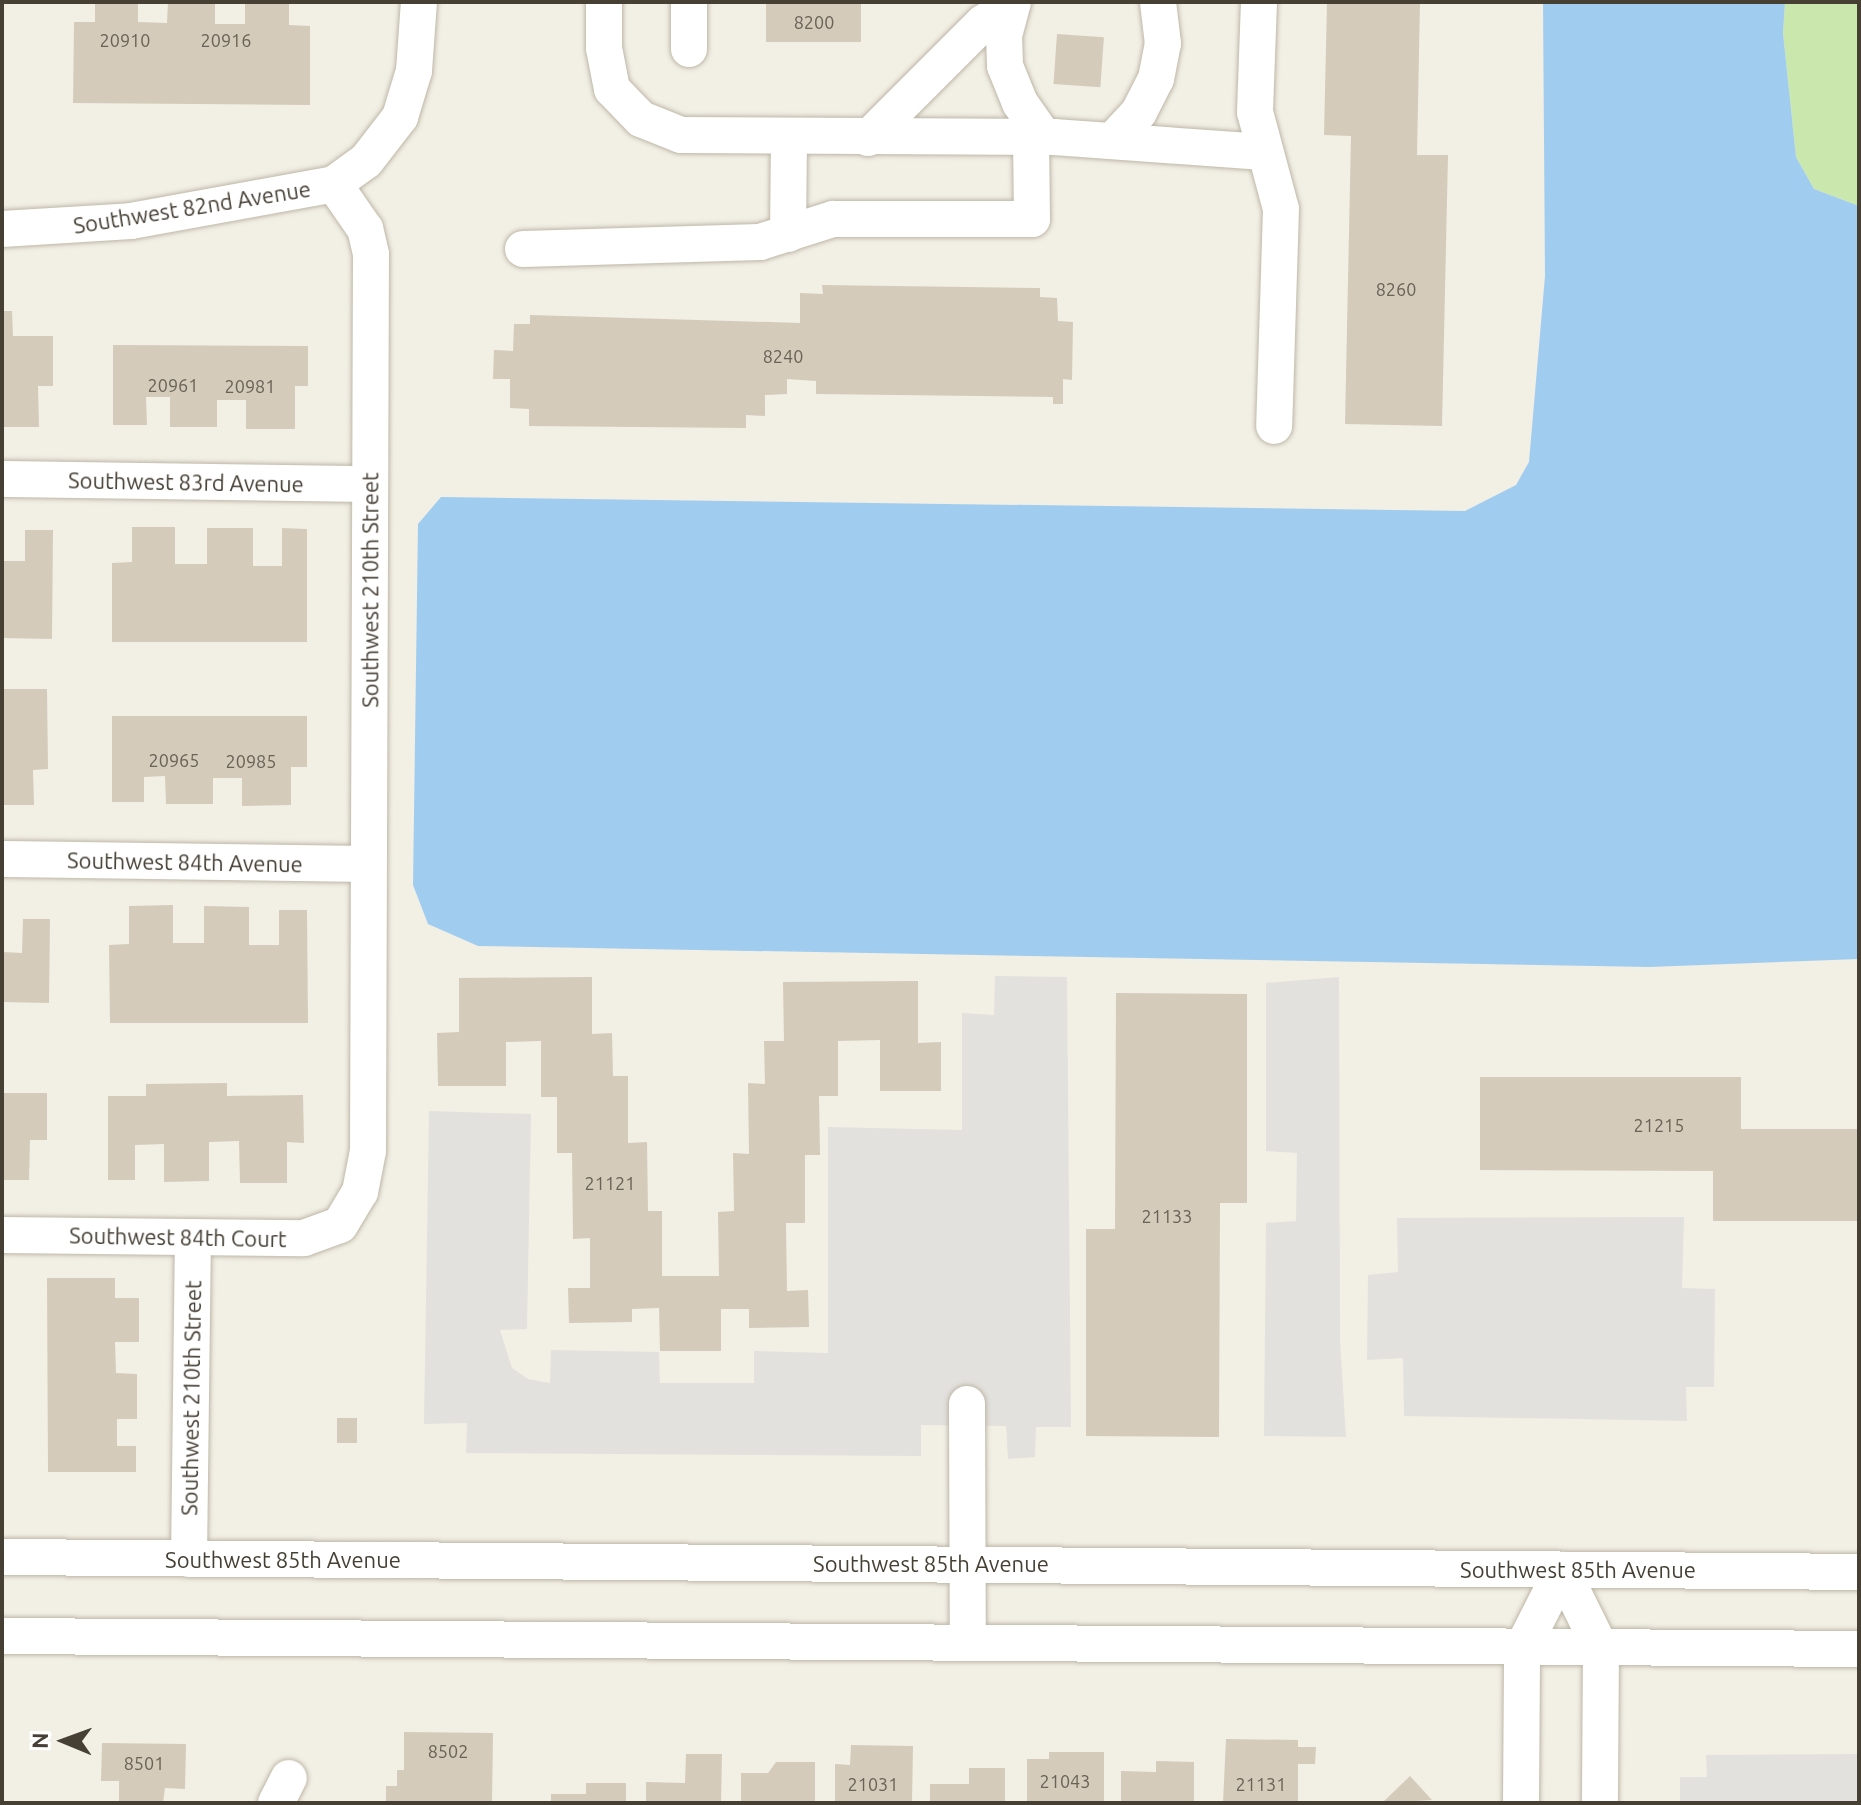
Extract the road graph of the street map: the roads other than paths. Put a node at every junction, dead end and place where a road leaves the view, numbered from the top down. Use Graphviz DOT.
graph roads {
  1 [pos="419,2"];
  2 [pos="604,2"];
  3 [pos="689,2"];
  4 [pos="1158,2"];
  5 [pos="1259,2"];
  6 [pos="1012,4"];
  7 [pos="689,49"];
  8 [pos="1038,137"];
  9 [pos="789,138"];
  10 [pos="868,138"];
  11 [pos="1113,140"];
  12 [pos="1263,152"];
  13 [pos="334,184"];
  14 [pos="2,229"];
  15 [pos="788,234"];
  16 [pos="523,249"];
  17 [pos="1274,426"];
  18 [pos="2,479"];
  19 [pos="369,484"];
  20 [pos="2,859"];
  21 [pos="368,864"];
  22 [pos="348,1216"];
  23 [pos="2,1235"];
  24 [pos="193,1237"];
  25 [pos="967,1404"];
  26 [pos="2,1557"];
  27 [pos="189,1559"];
  28 [pos="969,1564"];
  29 [pos="1562,1570"];
  30 [pos="1859,1572"];
  31 [pos="2,1636"];
  32 [pos="968,1643"];
  33 [pos="1522,1649"];
  34 [pos="1601,1649"];
  35 [pos="1859,1649"];
  36 [pos="1521,1803"];
  37 [pos="1600,1803"];
  1 -- 13 [label="street"];
  2 -- 9 [label="street"];
  3 -- 7 [label="street"];
  4 -- 11 [label="street"];
  5 -- 12 [label="street"];
  6 -- 8 [label="street"];
  6 -- 10 [label="street"];
  8 -- 10 [label="street"];
  8 -- 11 [label="street"];
  8 -- 15 [label="street"];
  9 -- 10 [label="street"];
  9 -- 15 [label="street"];
  11 -- 12 [label="street"];
  12 -- 17 [label="street"];
  13 -- 14 [label="street, Southwest 82nd Avenue"];
  13 -- 19 [label="street, Southwest 210th Street"];
  15 -- 16 [label="street"];
  18 -- 19 [label="street, Southwest 83rd Avenue"];
  19 -- 21 [label="street, Southwest 210th Street"];
  20 -- 21 [label="street, Southwest 84th Avenue"];
  21 -- 22 [label="street, Southwest 210th Street"];
  22 -- 24 [label="street, Southwest 84th Court"];
  23 -- 24 [label="street, Southwest 84th Court"];
  24 -- 27 [label="street, Southwest 210th Street"];
  25 -- 28 [label="street"];
  26 -- 27 [label="street, Southwest 85th Avenue"];
  27 -- 28 [label="street, Southwest 85th Avenue"];
  28 -- 29 [label="street, Southwest 85th Avenue"];
  28 -- 32 [label="street"];
  29 -- 30 [label="street, Southwest 85th Avenue"];
  29 -- 33 [label="street"];
  29 -- 34 [label="street"];
  31 -- 32 [label="street"];
  32 -- 33 [label="street"];
  33 -- 34 [label="street"];
  33 -- 36 [label="street"];
  34 -- 35 [label="street"];
  34 -- 37 [label="street"];
}
